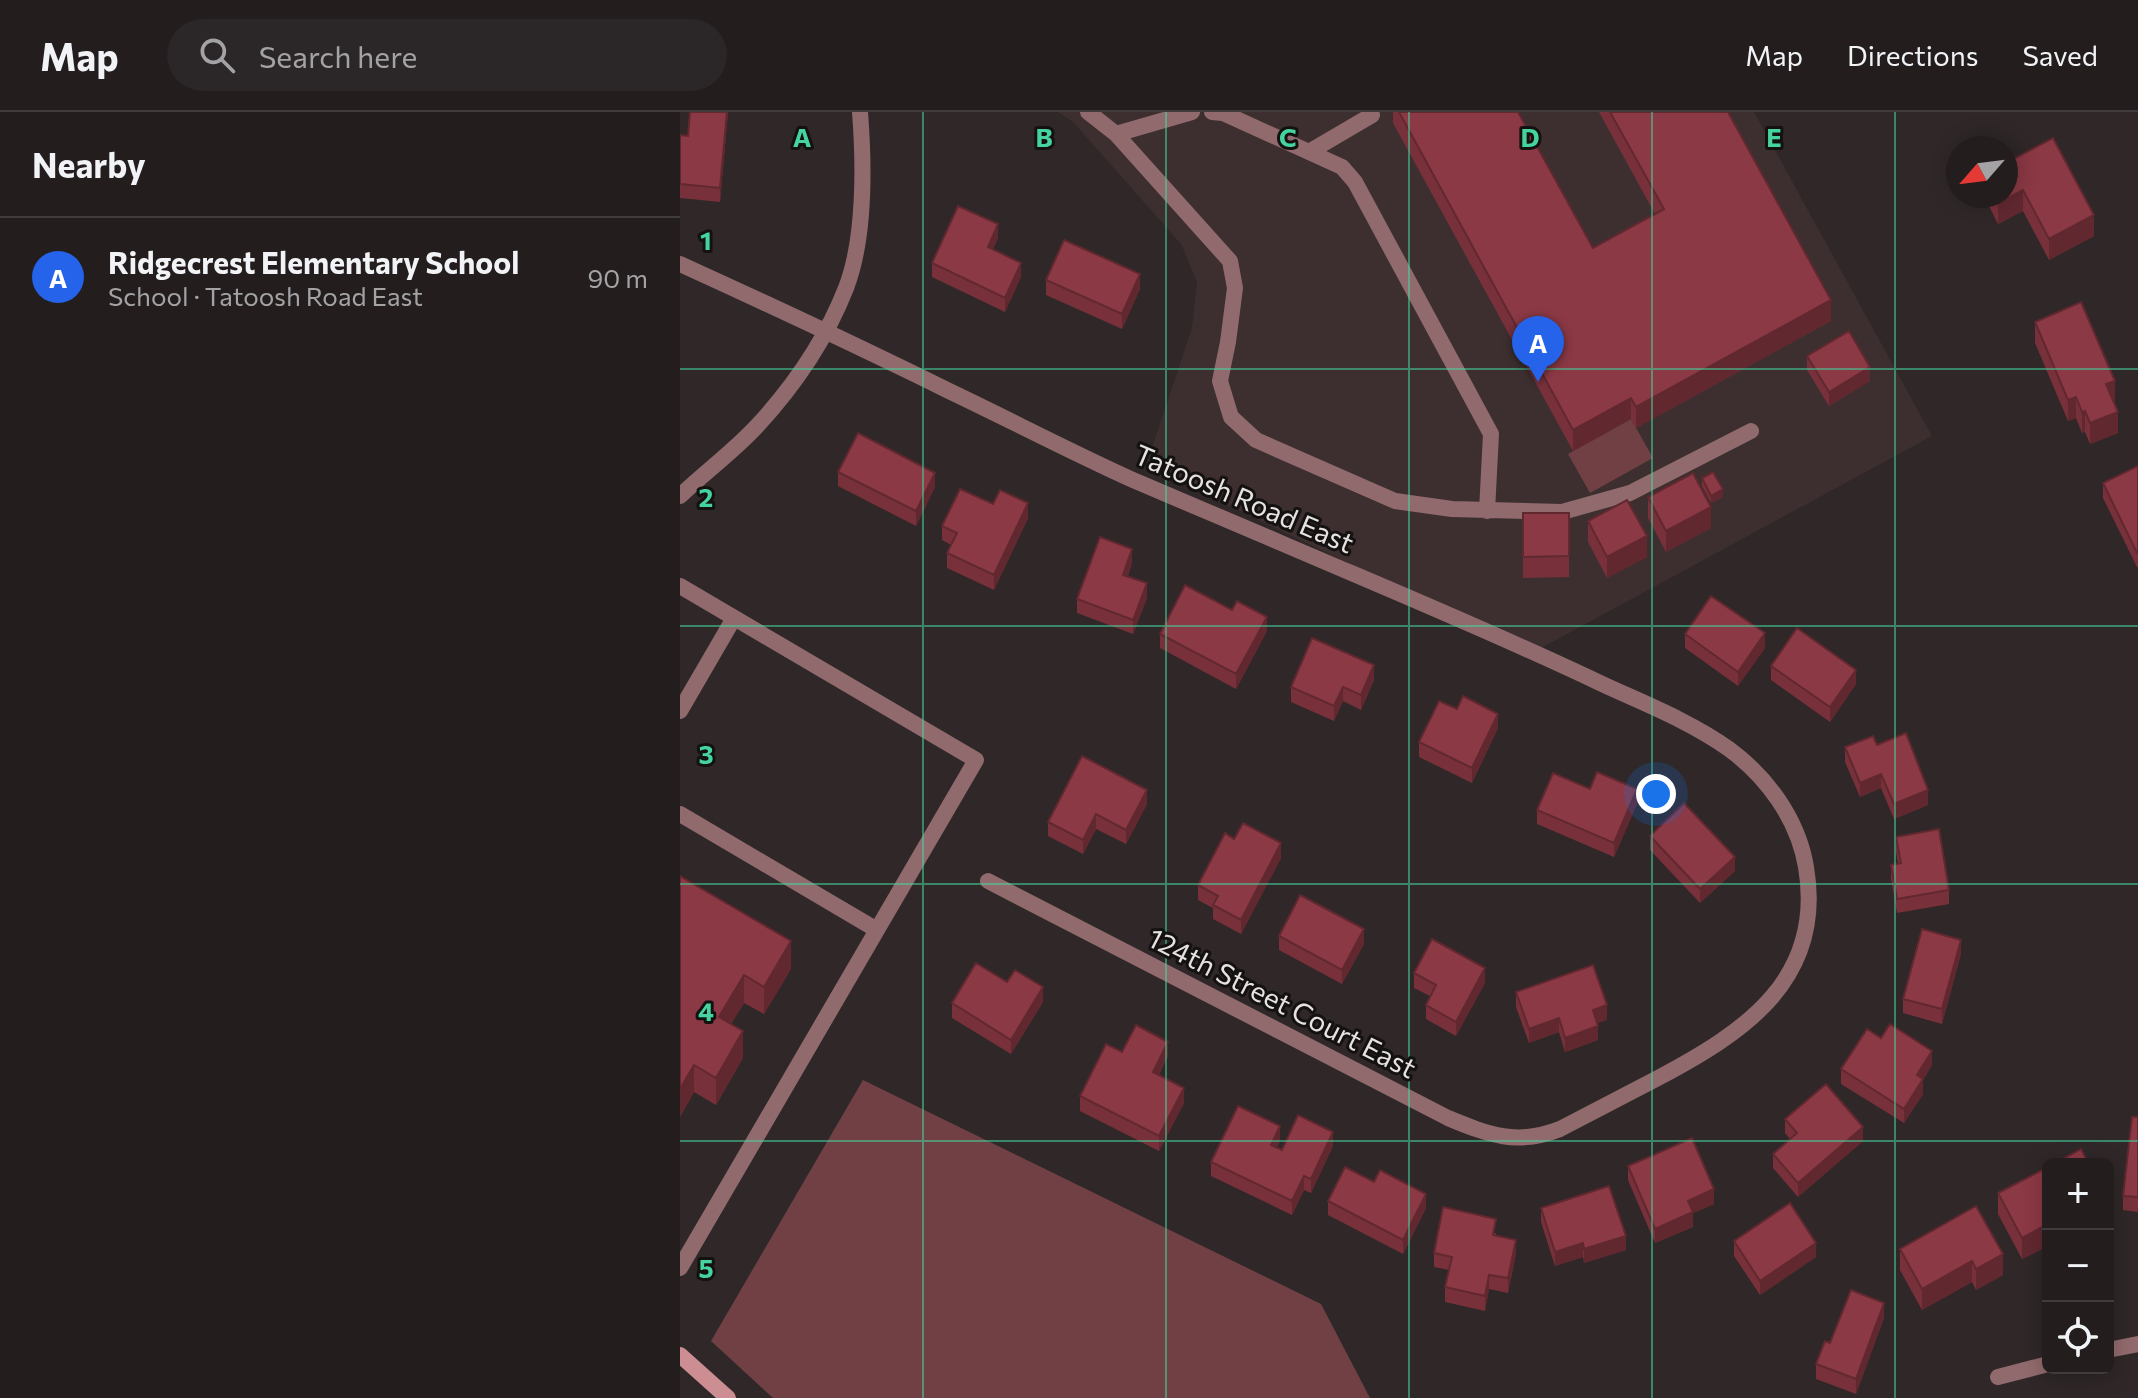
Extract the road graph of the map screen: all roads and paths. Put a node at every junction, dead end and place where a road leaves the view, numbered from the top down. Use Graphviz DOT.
graph roads {
  1 [pos="860,112"];
  2 [pos="1088,112"];
  3 [pos="1192,112"];
  4 [pos="1212,112"];
  5 [pos="1372,115"];
  6 [pos="1116,134"];
  7 [pos="1309,152"];
  8 [pos="680,264"];
  9 [pos="826,331"];
  10 [pos="1751,431"];
  11 [pos="680,496"];
  12 [pos="1487,511"];
  13 [pos="680,586"];
  14 [pos="734,618"];
  15 [pos="680,711"];
  16 [pos="680,814"];
  17 [pos="988,881"];
  18 [pos="877,930"];
  19 [pos="1560,1129"];
  20 [pos="680,1268"];
  21 [pos="2138,1344"];
  22 [pos="2114,1349"];
  23 [pos="680,1355"];
  24 [pos="2042,1366"];
  25 [pos="1998,1377"];
  26 [pos="728,1398"];
  1 -- 9 [label="street"];
  2 -- 6 [label="street"];
  3 -- 6 [label="street"];
  4 -- 7 [label="street"];
  5 -- 7 [label="street"];
  6 -- 12 [label="street"];
  7 -- 12 [label="street"];
  8 -- 9 [label="street, Tatoosh Road East"];
  9 -- 11 [label="street"];
  9 -- 19 [label="street, Tatoosh Road East"];
  10 -- 12 [label="street"];
  13 -- 14 [label="street"];
  14 -- 15 [label="street"];
  14 -- 18 [label="street"];
  16 -- 18 [label="street"];
  17 -- 19 [label="street, 124th Street Court East"];
  18 -- 20 [label="street"];
  21 -- 22 [label="street"];
  23 -- 26 [label="main road"];
  24 -- 25 [label="street"];
}
